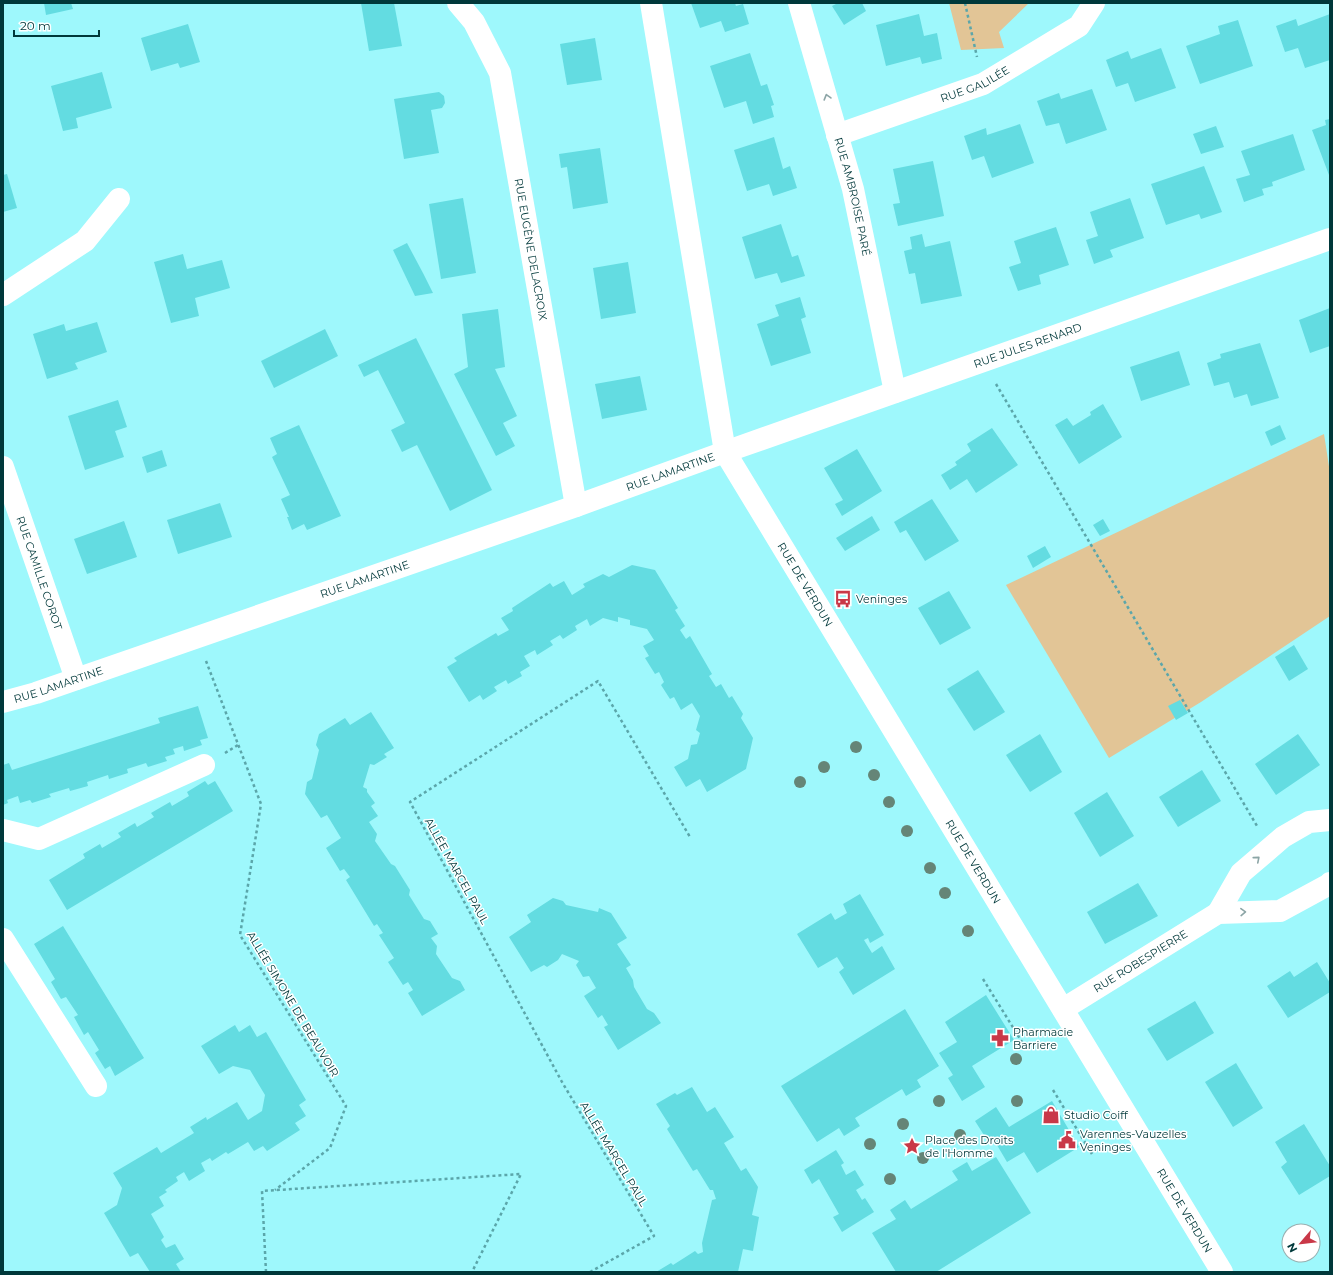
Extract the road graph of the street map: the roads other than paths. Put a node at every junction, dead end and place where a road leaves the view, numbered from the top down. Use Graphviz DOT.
graph roads {
  1 [pos="458,3"];
  2 [pos="651,3"];
  3 [pos="800,3"];
  4 [pos="1094,3"];
  5 [pos="837,135"];
  6 [pos="119,199"];
  7 [pos="1330,239"];
  8 [pos="3,294"];
  9 [pos="896,392"];
  10 [pos="725,452"];
  11 [pos="3,466"];
  12 [pos="576,506"];
  13 [pos="76,679"];
  14 [pos="3,702"];
  15 [pos="204,765"];
  16 [pos="1330,820"];
  17 [pos="3,830"];
  18 [pos="1330,883"];
  19 [pos="1218,913"];
  20 [pos="3,939"];
  21 [pos="1063,1009"];
  22 [pos="96,1086"];
  23 [pos="1222,1272"];
  1 -- 12 [label="street, RUE EUGÈNE DELACROIX"];
  2 -- 10 [label="street"];
  5 -- 3 [label="street, RUE AMBROISE PARÉ, one-way"];
  4 -- 5 [label="street, RUE GALILÉE"];
  5 -- 9 [label="street, RUE AMBROISE PARÉ"];
  6 -- 8 [label="street"];
  7 -- 9 [label="street, RUE JULES RENARD"];
  9 -- 10 [label="street, RUE JULES RENARD"];
  10 -- 12 [label="street, RUE LAMARTINE"];
  10 -- 21 [label="street, RUE DE VERDUN"];
  11 -- 13 [label="street, RUE CAMILLE COROT"];
  12 -- 13 [label="street, RUE LAMARTINE"];
  13 -- 14 [label="street, RUE LAMARTINE"];
  15 -- 17 [label="street"];
  19 -- 16 [label="street, RUE ROBESPIERRE, one-way"];
  19 -- 18 [label="street, RUE ROBESPIERRE, one-way"];
  19 -- 21 [label="street, RUE ROBESPIERRE"];
  20 -- 22 [label="street"];
  21 -- 23 [label="street, RUE DE VERDUN"];
}
